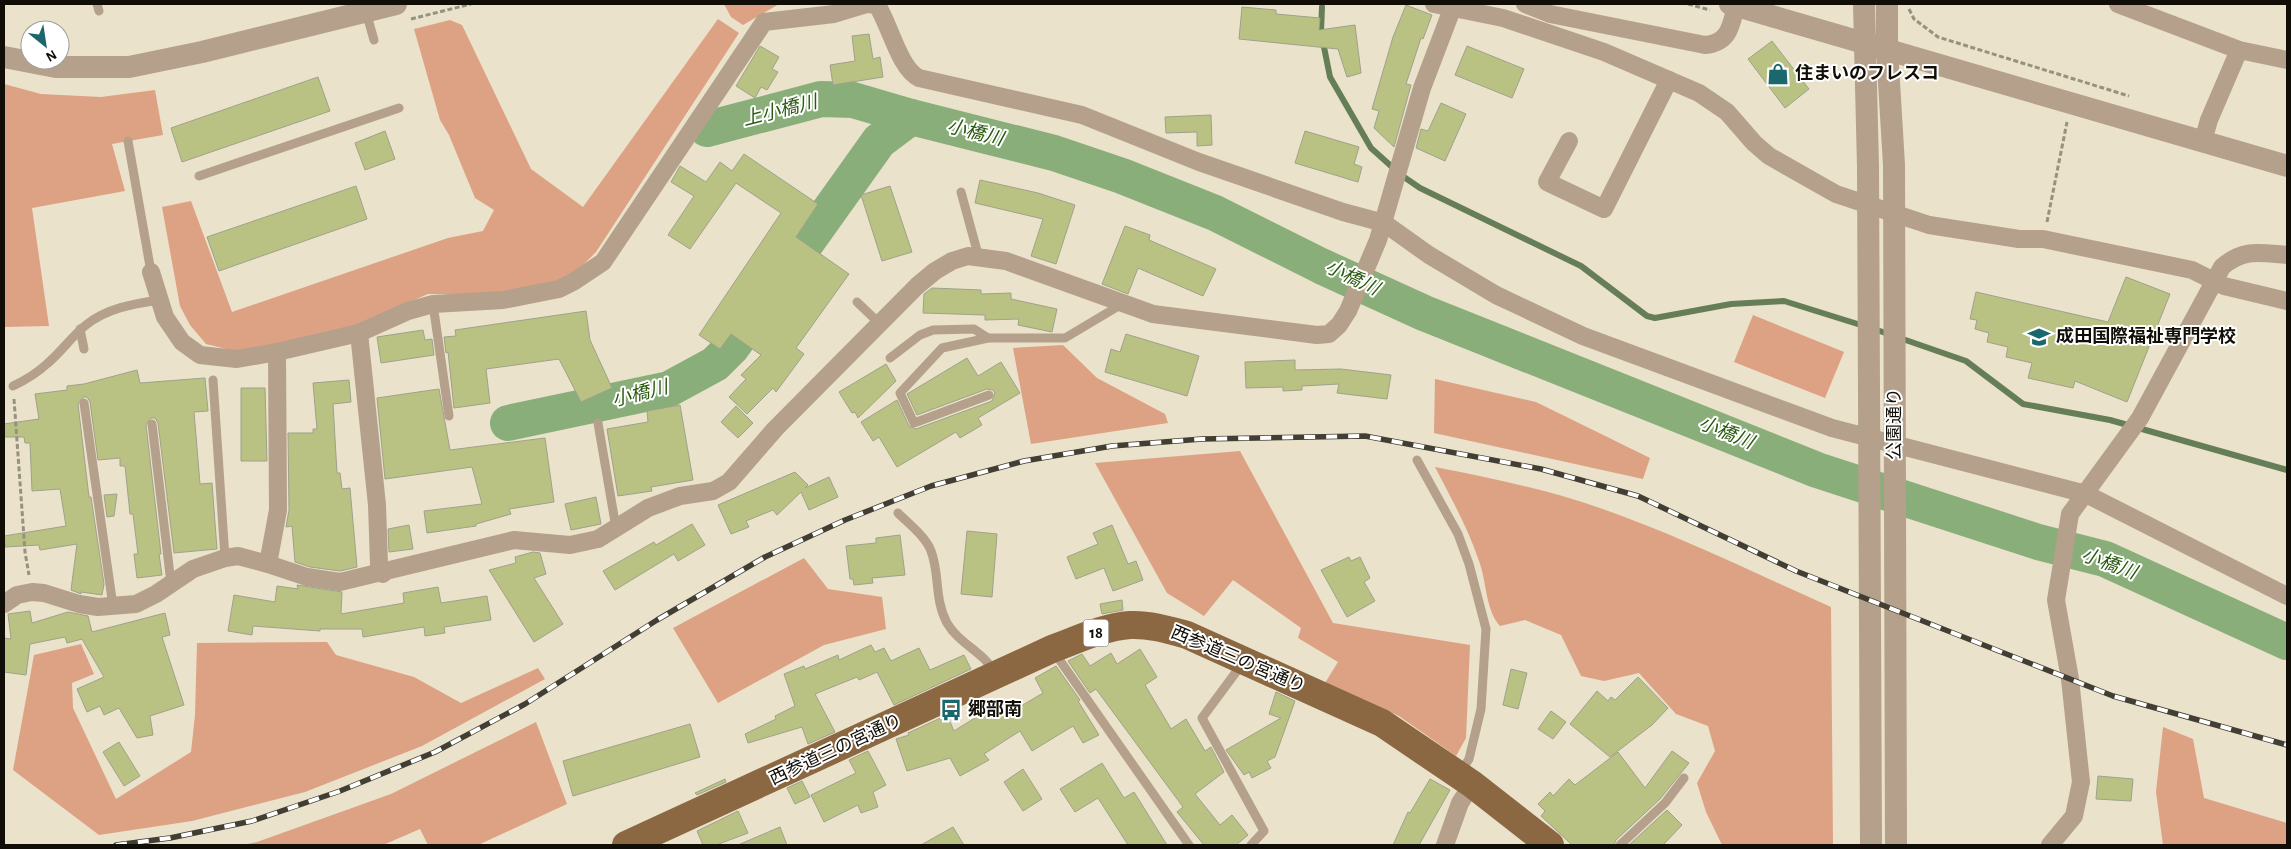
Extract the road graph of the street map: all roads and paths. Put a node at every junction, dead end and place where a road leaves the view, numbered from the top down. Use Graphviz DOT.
graph roads {
  1 [pos="396,4"];
  2 [pos="1434,4"];
  3 [pos="1525,4"];
  4 [pos="1688,4"];
  5 [pos="1864,4"];
  6 [pos="1887,4"];
  7 [pos="1909,4"];
  8 [pos="2118,4"];
  9 [pos="1454,6"];
  10 [pos="366,7"];
  11 [pos="1733,9"];
  12 [pos="374,40"];
  13 [pos="1864,41"];
  14 [pos="1887,49"];
  15 [pos="2239,50"];
  16 [pos="4,57"];
  17 [pos="2287,60"];
  18 [pos="1670,80"];
  19 [pos="2134,97"];
  20 [pos="399,108"];
  21 [pos="2068,116"];
  22 [pos="128,141"];
  23 [pos="1569,141"];
  24 [pos="2203,141"];
  25 [pos="2287,166"];
  26 [pos="199,176"];
  27 [pos="961,192"];
  28 [pos="1384,223"];
  29 [pos="2043,239"];
  30 [pos="2287,255"];
  31 [pos="979,258"];
  32 [pos="151,272"];
  33 [pos="2214,281"];
  34 [pos="159,300"];
  35 [pos="2287,301"];
  36 [pos="857,302"];
  37 [pos="433,304"];
  38 [pos="1123,304"];
  39 [pos="880,324"];
  40 [pos="80,329"];
  41 [pos="359,332"];
  42 [pos="988,338"];
  43 [pos="84,349"];
  44 [pos="277,352"];
  45 [pos="890,358"];
  46 [pos="213,380"];
  47 [pos="13,386"];
  48 [pos="989,395"];
  49 [pos="84,403"];
  50 [pos="449,416"];
  51 [pos="598,423"];
  52 [pos="152,424"];
  53 [pos="1417,460"];
  54 [pos="2086,494"];
  55 [pos="898,513"];
  56 [pos="616,528"];
  57 [pos="225,558"];
  58 [pos="268,564"];
  59 [pos="383,574"];
  60 [pos="171,583"];
  61 [pos="32,592"];
  62 [pos="2287,596"];
  63 [pos="4,604"];
  64 [pos="113,606"];
  65 [pos="1052,650"];
  66 [pos="1245,660"];
  67 [pos="996,676"];
  68 [pos="1684,778"];
  69 [pos="1465,780"];
  70 [pos="626,845"];
  71 [pos="1189,845"];
  72 [pos="1251,845"];
  73 [pos="1445,845"];
  74 [pos="1550,845"];
  75 [pos="1620,845"];
  76 [pos="1871,845"];
  77 [pos="1896,845"];
  78 [pos="2050,845"];
  1 -- 10 [label="street"];
  2 -- 9 [label="street"];
  3 -- 11 [label="street"];
  4 -- 11 [label="path"];
  5 -- 13 [label="street, 公園通り"];
  6 -- 14 [label="street, 公園通り"];
  7 -- 19 [label="path"];
  8 -- 15 [label="street"];
  9 -- 18 [label="street"];
  9 -- 28 [label="street"];
  10 -- 12 [label="lane"];
  10 -- 16 [label="street"];
  11 -- 13 [label="street"];
  13 -- 14 [label="street"];
  13 -- 76 [label="street, 公園通り"];
  14 -- 24 [label="street"];
  14 -- 77 [label="street, 公園通り"];
  15 -- 17 [label="street"];
  15 -- 24 [label="street"];
  18 -- 23 [label="street"];
  18 -- 29 [label="street"];
  20 -- 26 [label="lane"];
  21 -- 29 [label="path"];
  22 -- 32 [label="lane"];
  24 -- 25 [label="street"];
  27 -- 31 [label="lane"];
  28 -- 37 [label="street"];
  28 -- 38 [label="street"];
  28 -- 54 [label="street"];
  29 -- 33 [label="street"];
  30 -- 33 [label="street"];
  31 -- 38 [label="street"];
  31 -- 39 [label="street"];
  32 -- 34 [label="street"];
  33 -- 35 [label="street"];
  33 -- 54 [label="street"];
  34 -- 40 [label="lane"];
  34 -- 44 [label="street"];
  36 -- 39 [label="lane"];
  37 -- 41 [label="street"];
  37 -- 50 [label="lane"];
  38 -- 42 [label="lane"];
  39 -- 56 [label="street"];
  40 -- 43 [label="lane"];
  40 -- 47 [label="lane"];
  41 -- 44 [label="street"];
  41 -- 59 [label="street"];
  42 -- 45 [label="lane"];
  42 -- 48 [label="lane"];
  44 -- 58 [label="street"];
  46 -- 57 [label="lane"];
  47 -- 61 [label="path"];
  49 -- 64 [label="lane"];
  51 -- 56 [label="lane"];
  52 -- 60 [label="lane"];
  53 -- 69 [label="lane"];
  54 -- 62 [label="street"];
  54 -- 78 [label="street"];
  55 -- 67 [label="lane"];
  56 -- 59 [label="street"];
  57 -- 58 [label="street"];
  57 -- 60 [label="street"];
  58 -- 59 [label="street"];
  60 -- 64 [label="street"];
  61 -- 63 [label="street"];
  61 -- 64 [label="street"];
  65 -- 66 [label="main road, 西参道三の宮通り / 18"];
  65 -- 67 [label="main road, 西参道三の宮通り / 18"];
  65 -- 71 [label="lane"];
  66 -- 69 [label="main road, 西参道三の宮通り / 18"];
  66 -- 72 [label="lane"];
  67 -- 70 [label="main road, 西参道三の宮通り / 18"];
  68 -- 75 [label="lane"];
  69 -- 73 [label="street"];
  69 -- 74 [label="main road, 西参道三の宮通り / 18"];
}
